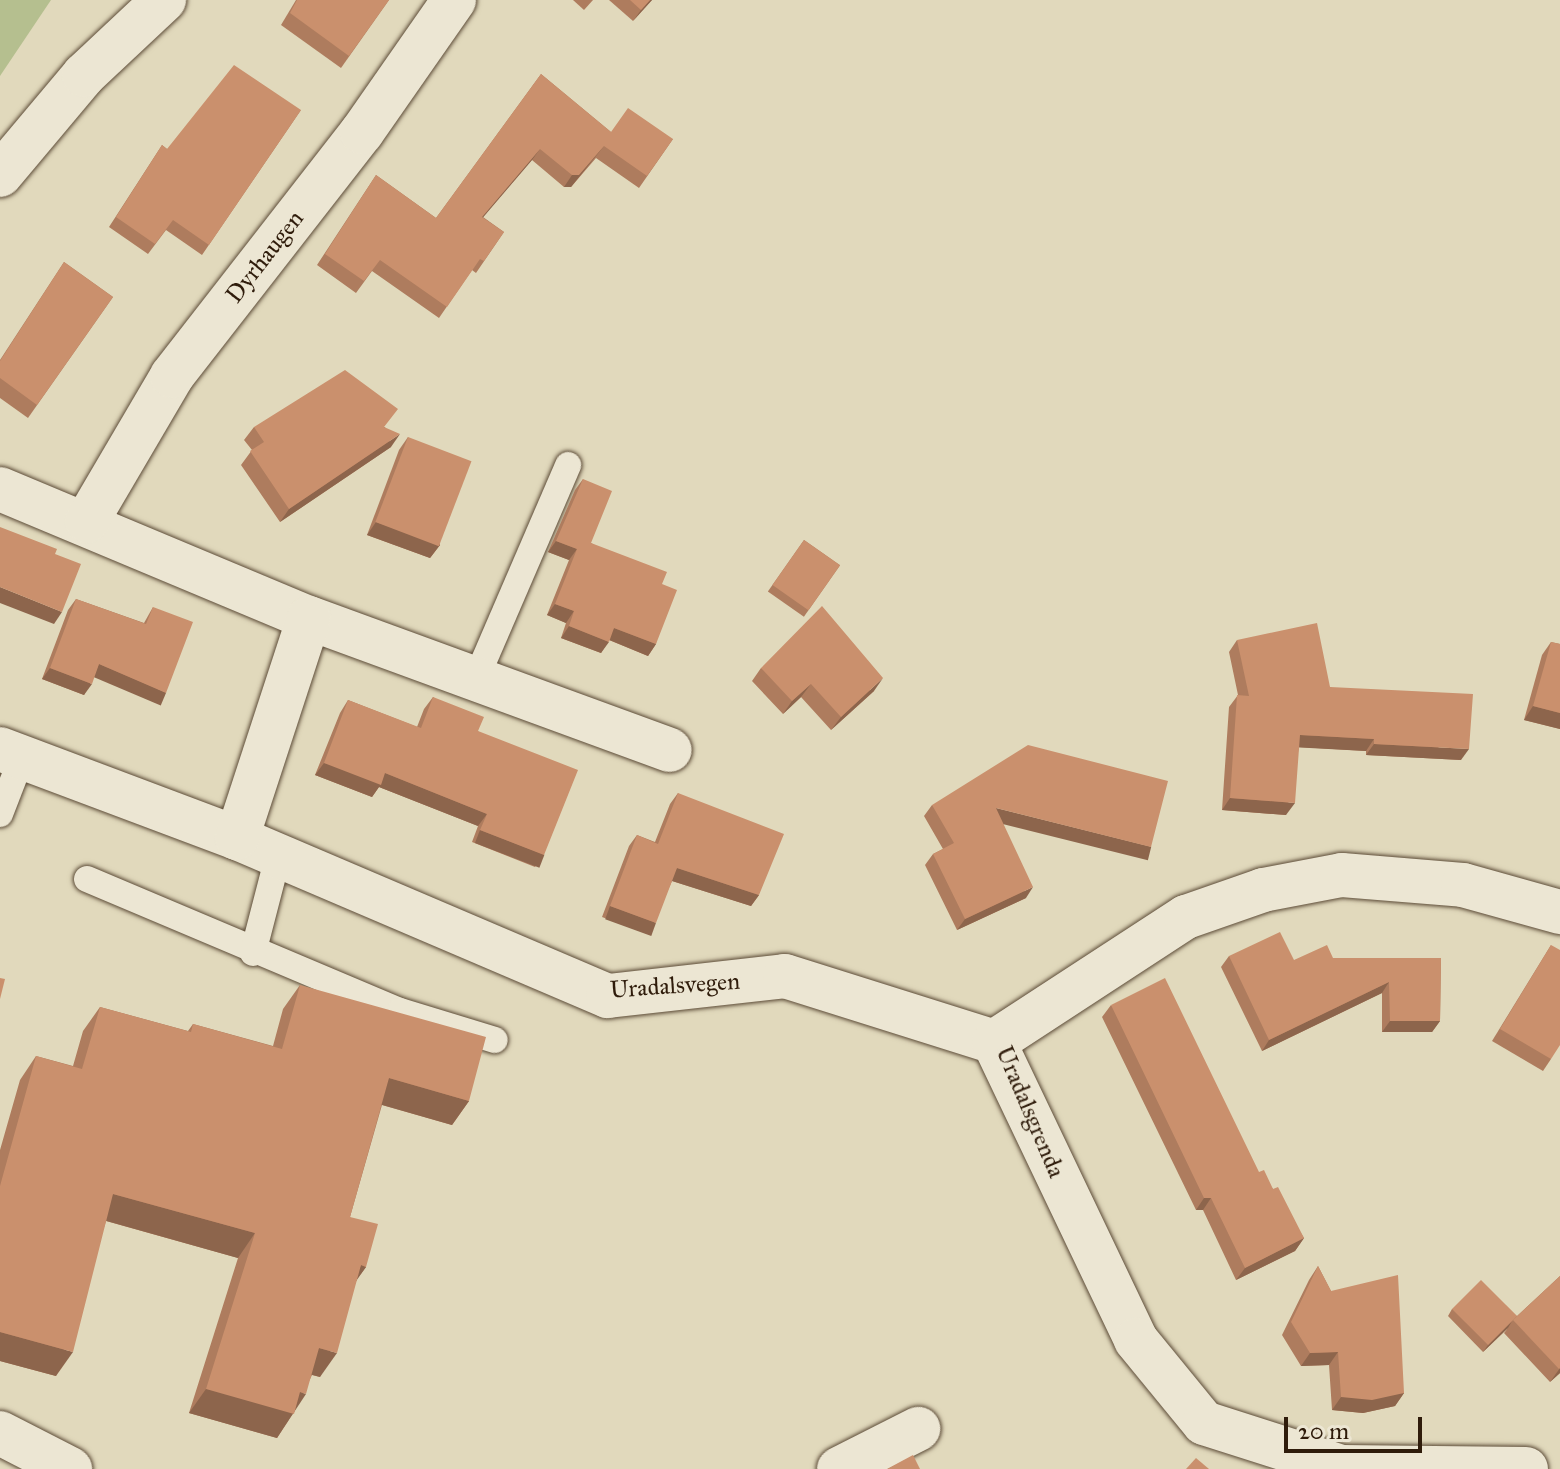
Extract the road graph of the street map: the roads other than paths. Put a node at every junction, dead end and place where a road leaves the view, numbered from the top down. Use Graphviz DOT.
graph roads {
  1 [pos="124,0"];
  2 [pos="164,0"];
  3 [pos="454,0"];
  4 [pos="84,75"];
  5 [pos="0,175"];
  6 [pos="568,465"];
  7 [pos="0,489"];
  8 [pos="87,521"];
  9 [pos="309,618"];
  10 [pos="476,679"];
  11 [pos="670,750"];
  12 [pos="11,753"];
  13 [pos="0,814"];
  14 [pos="237,838"];
  15 [pos="278,856"];
  16 [pos="87,879"];
  17 [pos="1560,912"];
  18 [pos="253,953"];
  19 [pos="495,1040"];
  20 [pos="994,1042"];
  21 [pos="918,1429"];
  22 [pos="0,1433"];
  23 [pos="70,1469"];
  24 [pos="839,1469"];
  25 [pos="1526,1469"];
  1 -- 4 [label="street"];
  2 -- 4 [label="street"];
  3 -- 8 [label="street, Dyrhaugen"];
  4 -- 5 [label="street"];
  6 -- 10 [label="lane"];
  7 -- 8 [label="street"];
  8 -- 9 [label="street"];
  9 -- 10 [label="street"];
  9 -- 14 [label="street"];
  10 -- 11 [label="street"];
  12 -- 13 [label="lane"];
  12 -- 14 [label="street, Uradalsvegen"];
  14 -- 15 [label="street, Uradalsvegen"];
  15 -- 18 [label="lane"];
  15 -- 20 [label="street, Uradalsvegen"];
  16 -- 18 [label="lane"];
  17 -- 20 [label="street, Uradalsgrenda"];
  18 -- 19 [label="lane"];
  20 -- 25 [label="street, Uradalsgrenda"];
  21 -- 24 [label="street"];
  22 -- 23 [label="street"];
}
